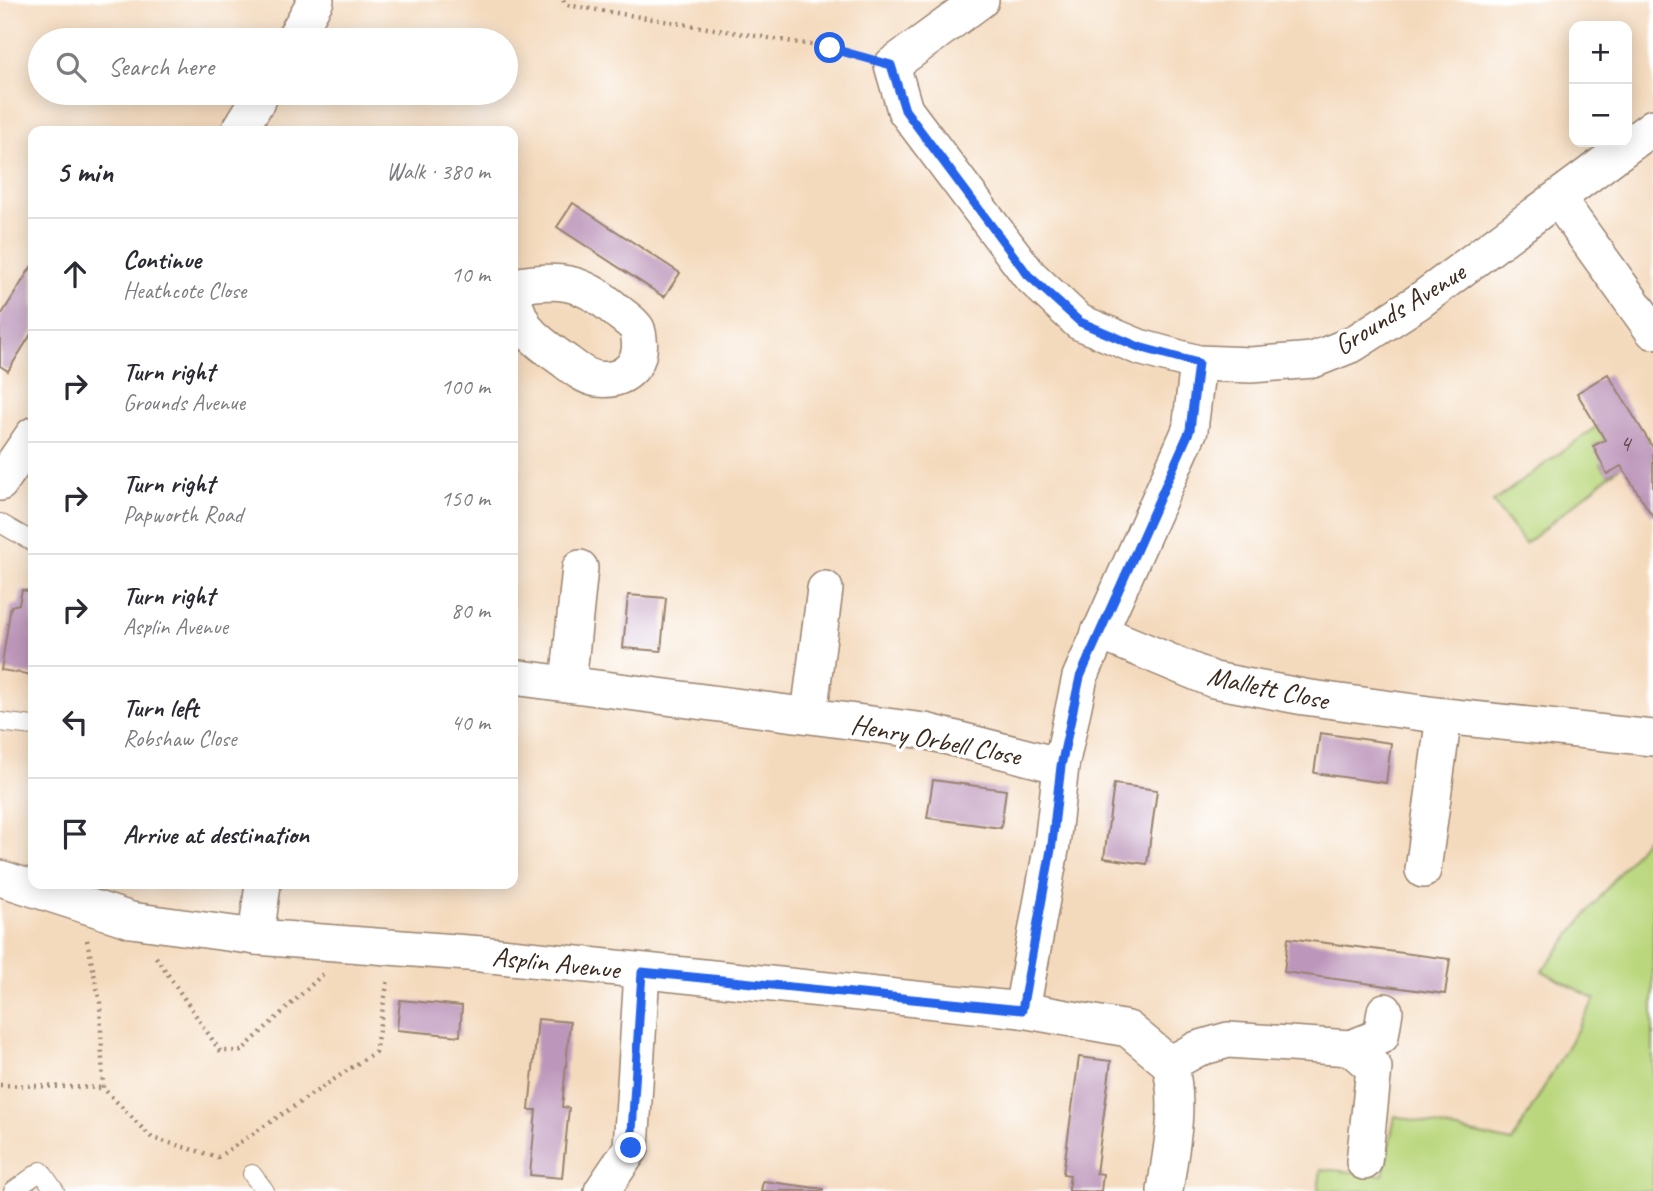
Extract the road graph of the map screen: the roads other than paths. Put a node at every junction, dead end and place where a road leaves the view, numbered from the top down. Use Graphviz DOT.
graph roads {
  1 [pos="316,0"];
  2 [pos="981,0"];
  3 [pos="299,28"];
  4 [pos="256,105"];
  5 [pos="246,126"];
  6 [pos="1653,127"];
  7 [pos="1558,199"];
  8 [pos="518,285"];
  9 [pos="518,316"];
  10 [pos="1653,331"];
  11 [pos="1198,363"];
  12 [pos="28,442"];
  13 [pos="0,483"];
  14 [pos="0,523"];
  15 [pos="28,539"];
  16 [pos="580,568"];
  17 [pos="825,589"];
  18 [pos="1099,632"];
  19 [pos="518,678"];
  20 [pos="568,684"];
  21 [pos="810,715"];
  22 [pos="1444,716"];
  23 [pos="0,722"];
  24 [pos="28,725"];
  25 [pos="1653,738"];
  26 [pos="1061,766"];
  27 [pos="1423,870"];
  28 [pos="0,878"];
  29 [pos="28,887"];
  30 [pos="35,889"];
  31 [pos="262,889"];
  32 [pos="256,937"];
  33 [pos="642,972"];
  34 [pos="1022,1010"];
  35 [pos="1385,1012"];
  36 [pos="1351,1048"];
  37 [pos="1170,1065"];
  38 [pos="1364,1162"];
  39 [pos="252,1174"];
  40 [pos="13,1191"];
  41 [pos="55,1191"];
  42 [pos="265,1191"];
  43 [pos="602,1191"];
  44 [pos="1165,1191"];
  1 -- 3 [label="street"];
  2 -- 11 [label="street, Grounds Avenue"];
  4 -- 5 [label="street"];
  6 -- 7 [label="street, Grounds Avenue"];
  7 -- 10 [label="street"];
  7 -- 11 [label="street, Grounds Avenue"];
  8 -- 9 [label="street"];
  11 -- 18 [label="street"];
  12 -- 13 [label="street"];
  14 -- 15 [label="lane"];
  16 -- 20 [label="street"];
  17 -- 21 [label="street"];
  18 -- 22 [label="street, Mallett Close"];
  18 -- 26 [label="street"];
  19 -- 20 [label="street, Henry Orbell Close"];
  20 -- 21 [label="street, Henry Orbell Close"];
  21 -- 26 [label="street, Henry Orbell Close"];
  22 -- 25 [label="street, Mallett Close"];
  22 -- 27 [label="street"];
  23 -- 24 [label="lane"];
  26 -- 34 [label="street"];
  28 -- 29 [label="street, Asplin Avenue"];
  30 -- 32 [label="street, Asplin Avenue"];
  31 -- 32 [label="street"];
  32 -- 33 [label="street, Asplin Avenue"];
  33 -- 34 [label="street, Asplin Avenue"];
  33 -- 43 [label="street"];
  34 -- 37 [label="street, Asplin Avenue"];
  35 -- 36 [label="street"];
  36 -- 37 [label="street"];
  36 -- 38 [label="street"];
  37 -- 44 [label="street"];
  39 -- 42 [label="lane"];
  40 -- 41 [label="lane"];
}
